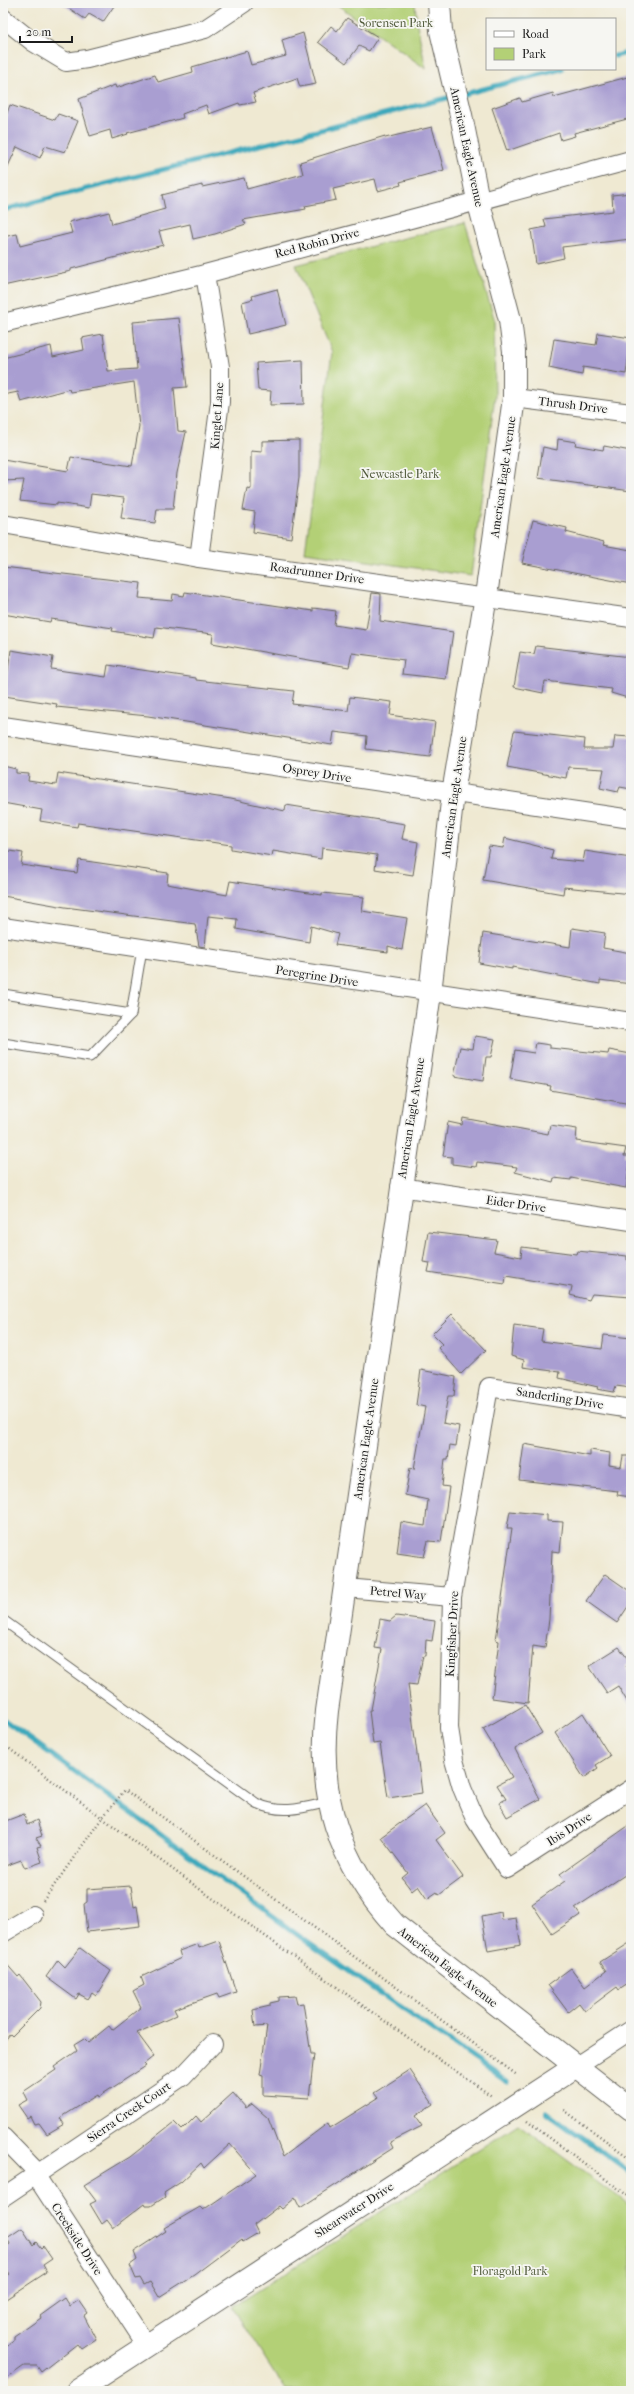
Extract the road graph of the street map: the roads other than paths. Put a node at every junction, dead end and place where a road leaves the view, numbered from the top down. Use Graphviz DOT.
graph roads {
  1 [pos="244,3"];
  2 [pos="439,3"];
  3 [pos="3,18"];
  4 [pos="631,160"];
  5 [pos="478,200"];
  6 [pos="206,274"];
  7 [pos="3,323"];
  8 [pos="514,398"];
  9 [pos="631,413"];
  10 [pos="3,524"];
  11 [pos="199,558"];
  12 [pos="486,596"];
  13 [pos="631,618"];
  14 [pos="3,726"];
  15 [pos="453,793"];
  16 [pos="631,819"];
  17 [pos="3,927"];
  18 [pos="142,949"];
  19 [pos="430,993"];
  20 [pos="3,994"];
  21 [pos="131,1014"];
  22 [pos="631,1022"];
  23 [pos="3,1043"];
  24 [pos="400,1187"];
  25 [pos="631,1221"];
  26 [pos="489,1387"];
  27 [pos="631,1409"];
  28 [pos="345,1588"];
  29 [pos="452,1597"];
  30 [pos="3,1620"];
  31 [pos="631,1789"];
  32 [pos="329,1802"];
  33 [pos="507,1870"];
  34 [pos="33,1915"];
  35 [pos="3,1933"];
  36 [pos="631,2030"];
  37 [pos="213,2044"];
  38 [pos="575,2067"];
  39 [pos="631,2109"];
  40 [pos="3,2137"];
  41 [pos="39,2174"];
  42 [pos="3,2198"];
  43 [pos="147,2346"];
  44 [pos="77,2391"];
  1 -- 3 [label="street"];
  2 -- 5 [label="street, American Eagle Avenue"];
  4 -- 5 [label="street, Red Robin Drive"];
  5 -- 6 [label="street, Red Robin Drive"];
  5 -- 8 [label="street, American Eagle Avenue"];
  6 -- 7 [label="street, Red Robin Drive"];
  6 -- 11 [label="street, Kinglet Lane"];
  8 -- 9 [label="street, Thrush Drive"];
  8 -- 12 [label="street, American Eagle Avenue"];
  10 -- 11 [label="street, Roadrunner Drive"];
  11 -- 12 [label="street, Roadrunner Drive"];
  12 -- 13 [label="street, Roadrunner Drive"];
  12 -- 15 [label="street, American Eagle Avenue"];
  14 -- 15 [label="street, Osprey Drive"];
  15 -- 16 [label="street, Osprey Drive"];
  15 -- 19 [label="street, American Eagle Avenue"];
  17 -- 18 [label="street, Peregrine Drive"];
  18 -- 19 [label="street, Peregrine Drive"];
  18 -- 21 [label="lane"];
  19 -- 22 [label="street, Peregrine Drive"];
  19 -- 24 [label="street, American Eagle Avenue"];
  20 -- 21 [label="lane"];
  21 -- 23 [label="lane"];
  24 -- 25 [label="street, Eider Drive"];
  24 -- 28 [label="street, American Eagle Avenue"];
  26 -- 27 [label="street, Sanderling Drive"];
  26 -- 29 [label="street, Kingfisher Drive"];
  28 -- 29 [label="street, Petrel Way"];
  28 -- 32 [label="street, American Eagle Avenue"];
  29 -- 33 [label="street, Kingfisher Drive"];
  30 -- 32 [label="lane"];
  31 -- 33 [label="street, Ibis Drive"];
  32 -- 38 [label="street, American Eagle Avenue"];
  34 -- 35 [label="street"];
  36 -- 38 [label="street, Shearwater Drive"];
  37 -- 41 [label="street, Sierra Creek Court"];
  38 -- 39 [label="street, American Eagle Avenue"];
  38 -- 43 [label="street, Shearwater Drive"];
  40 -- 41 [label="street, Creekside Drive"];
  41 -- 42 [label="street, Sierra Creek Court"];
  41 -- 43 [label="street, Creekside Drive"];
  43 -- 44 [label="street, Shearwater Drive"];
}
